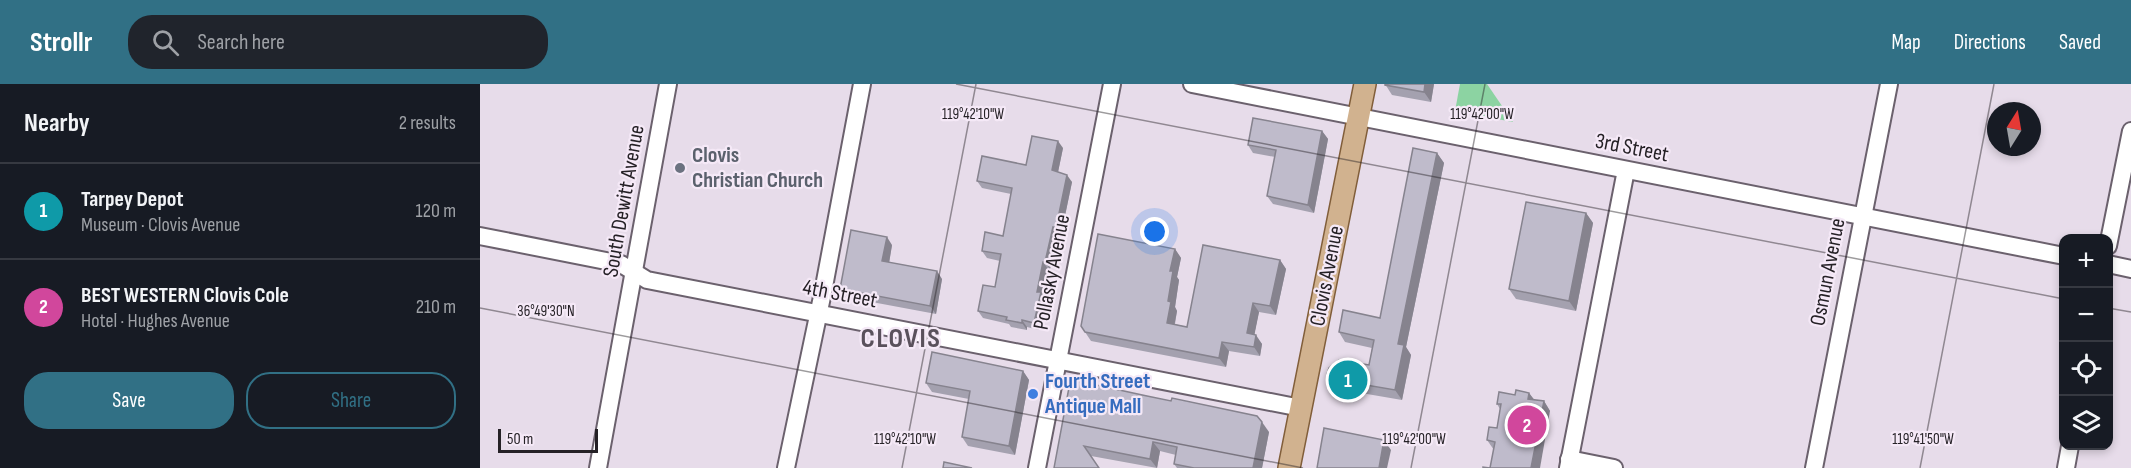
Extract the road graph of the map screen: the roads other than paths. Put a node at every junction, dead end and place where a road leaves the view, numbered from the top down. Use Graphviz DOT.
graph roads {
  1 [pos="668,84"];
  2 [pos="862,84"];
  3 [pos="1112,84"];
  4 [pos="1192,84"];
  5 [pos="1365,84"];
  6 [pos="1889,84"];
  7 [pos="1358,118"];
  8 [pos="2131,131"];
  9 [pos="1626,170"];
  10 [pos="1862,216"];
  11 [pos="2111,234"];
  12 [pos="480,236"];
  13 [pos="2059,255"];
  14 [pos="2113,265"];
  15 [pos="2131,269"];
  16 [pos="634,271"];
  17 [pos="819,313"];
  18 [pos="1058,360"];
  19 [pos="1301,408"];
  20 [pos="2069,450"];
  21 [pos="1568,464"];
  22 [pos="598,468"];
  23 [pos="786,468"];
  24 [pos="1037,468"];
  25 [pos="1289,468"];
  26 [pos="1614,468"];
  27 [pos="1814,468"];
  28 [pos="2066,468"];
  1 -- 16 [label="street, South Dewitt Avenue"];
  2 -- 17 [label="street"];
  3 -- 18 [label="street, Pollasky Avenue"];
  4 -- 7 [label="street, 3rd Street"];
  5 -- 7 [label="main road, Clovis Avenue"];
  6 -- 10 [label="street, Osmun Avenue"];
  7 -- 9 [label="street, 3rd Street"];
  7 -- 19 [label="main road, Clovis Avenue"];
  8 -- 11 [label="street"];
  9 -- 10 [label="street, 3rd Street"];
  9 -- 21 [label="street"];
  10 -- 13 [label="street, 3rd Street"];
  10 -- 27 [label="street, Osmun Avenue"];
  12 -- 16 [label="street, 4th Street"];
  14 -- 15 [label="street"];
  16 -- 17 [label="street, 4th Street"];
  16 -- 22 [label="street, South Dewitt Avenue"];
  17 -- 18 [label="street, 4th Street"];
  17 -- 23 [label="street"];
  18 -- 19 [label="street, 4th Street"];
  18 -- 24 [label="street, Pollasky Avenue"];
  19 -- 25 [label="main road, Clovis Avenue"];
  20 -- 28 [label="street"];
  21 -- 26 [label="street"];
}
